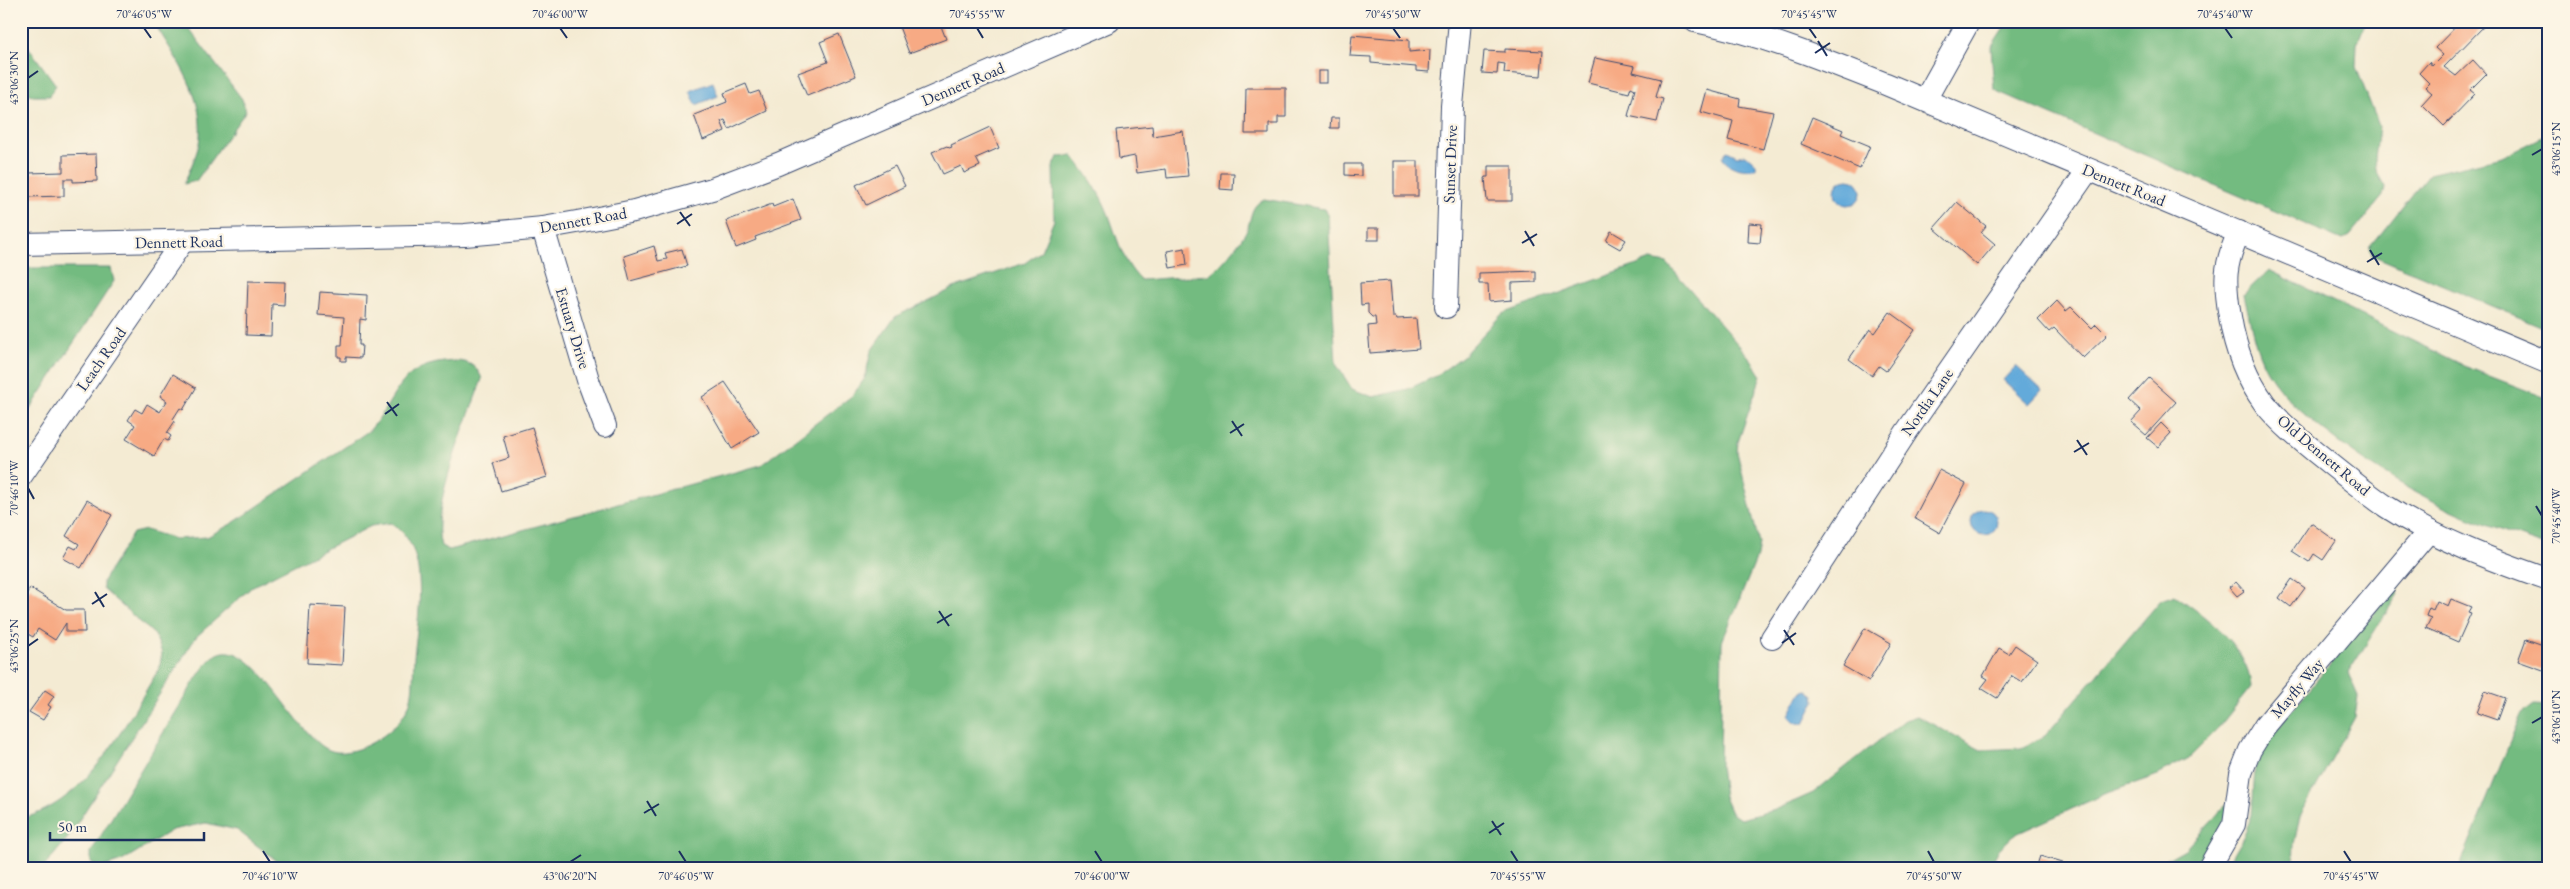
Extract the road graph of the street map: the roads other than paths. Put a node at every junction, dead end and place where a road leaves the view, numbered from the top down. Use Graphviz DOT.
graph roads {
  1 [pos="1108,21"];
  2 [pos="1460,21"];
  3 [pos="1695,21"];
  4 [pos="1969,21"];
  5 [pos="1925,100"];
  6 [pos="2088,170"];
  7 [pos="543,228"];
  8 [pos="2239,232"];
  9 [pos="182,242"];
  10 [pos="21,244"];
  11 [pos="1446,307"];
  12 [pos="2549,363"];
  13 [pos="605,426"];
  14 [pos="21,476"];
  15 [pos="2429,531"];
  16 [pos="2549,580"];
  17 [pos="1772,638"];
  18 [pos="2209,868"];
  1 -- 7 [label="street, Dennett Road"];
  2 -- 11 [label="street, Sunset Drive"];
  3 -- 5 [label="street, Dennett Road"];
  4 -- 5 [label="street"];
  5 -- 6 [label="street, Dennett Road"];
  6 -- 8 [label="street, Dennett Road"];
  6 -- 17 [label="street, Nordia Lane"];
  7 -- 9 [label="street, Dennett Road"];
  7 -- 13 [label="street, Estuary Drive"];
  8 -- 12 [label="street, Dennett Road"];
  8 -- 15 [label="street, Old Dennett Road"];
  9 -- 10 [label="street, Dennett Road"];
  9 -- 14 [label="street, Leach Road"];
  15 -- 16 [label="street, Old Dennett Road"];
  15 -- 18 [label="street, Mayfly Way"];
}
